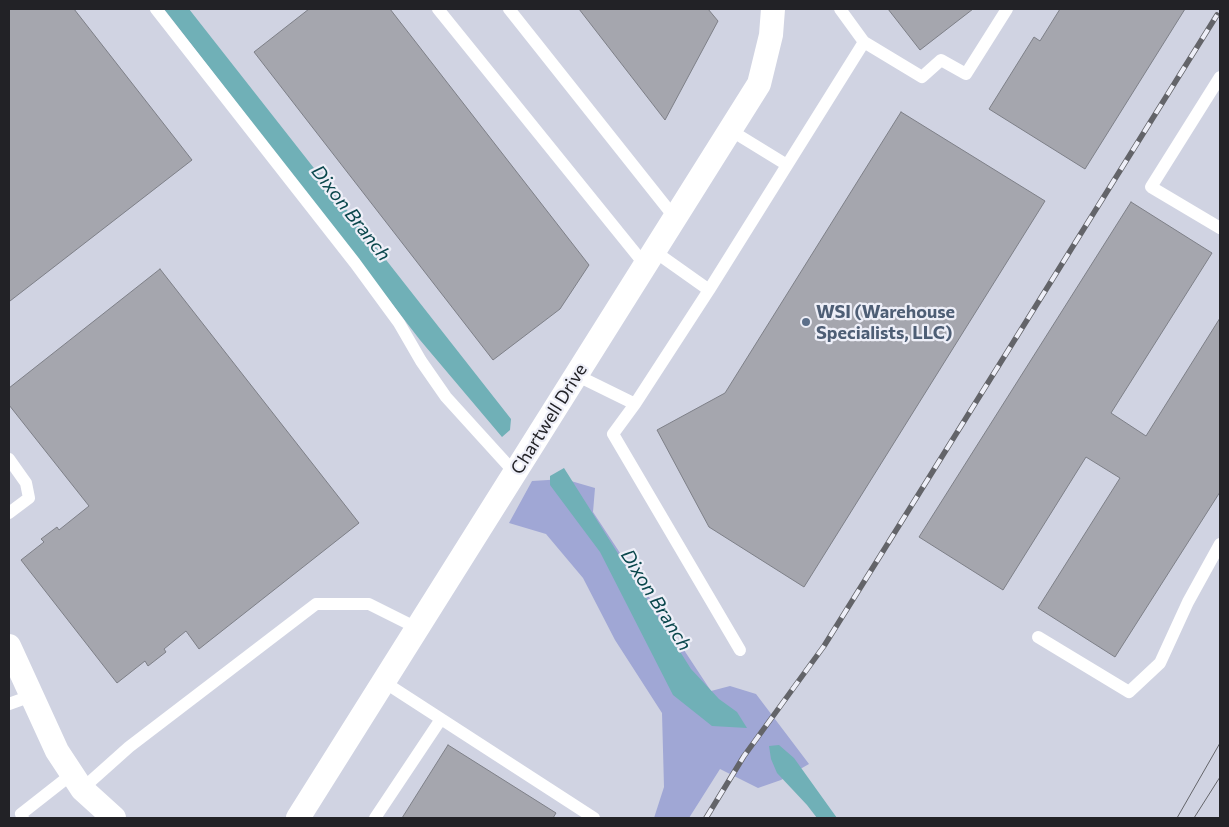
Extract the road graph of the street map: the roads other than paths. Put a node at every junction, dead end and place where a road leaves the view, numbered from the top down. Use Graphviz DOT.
graph roads {
  1 [pos="156,9"];
  2 [pos="438,9"];
  3 [pos="509,9"];
  4 [pos="773,9"];
  5 [pos="840,9"];
  6 [pos="1007,9"];
  7 [pos="864,42"];
  8 [pos="1220,77"];
  9 [pos="730,130"];
  10 [pos="787,165"];
  11 [pos="675,218"];
  12 [pos="1220,228"];
  13 [pos="650,258"];
  14 [pos="709,290"];
  15 [pos="576,375"];
  16 [pos="635,404"];
  17 [pos="9,459"];
  18 [pos="515,473"];
  19 [pos="9,513"];
  20 [pos="1220,544"];
  21 [pos="417,628"];
  22 [pos="1038,637"];
  23 [pos="9,646"];
  24 [pos="740,650"];
  25 [pos="384,682"];
  26 [pos="31,696"];
  27 [pos="9,704"];
  28 [pos="441,719"];
  29 [pos="77,782"];
  30 [pos="23,818"];
  31 [pos="114,818"];
  32 [pos="298,818"];
  33 [pos="375,818"];
  34 [pos="594,818"];
  1 -- 18 [label="lane"];
  2 -- 13 [label="lane"];
  3 -- 11 [label="lane"];
  4 -- 9 [label="street, Chartwell Drive"];
  5 -- 7 [label="lane"];
  6 -- 7 [label="lane"];
  7 -- 10 [label="lane"];
  8 -- 12 [label="lane"];
  9 -- 10 [label="lane"];
  9 -- 11 [label="street, Chartwell Drive"];
  10 -- 14 [label="lane"];
  11 -- 13 [label="street, Chartwell Drive"];
  13 -- 14 [label="lane"];
  13 -- 15 [label="street, Chartwell Drive"];
  14 -- 16 [label="lane"];
  15 -- 16 [label="lane"];
  15 -- 18 [label="street, Chartwell Drive"];
  16 -- 24 [label="lane"];
  17 -- 19 [label="lane"];
  18 -- 21 [label="street, Chartwell Drive"];
  20 -- 22 [label="lane"];
  21 -- 25 [label="street, Chartwell Drive"];
  21 -- 29 [label="lane"];
  23 -- 26 [label="street"];
  25 -- 28 [label="lane"];
  25 -- 32 [label="street, Chartwell Drive"];
  26 -- 27 [label="lane"];
  26 -- 29 [label="street"];
  28 -- 33 [label="lane"];
  28 -- 34 [label="lane"];
  29 -- 30 [label="lane"];
  29 -- 31 [label="street"];
}
